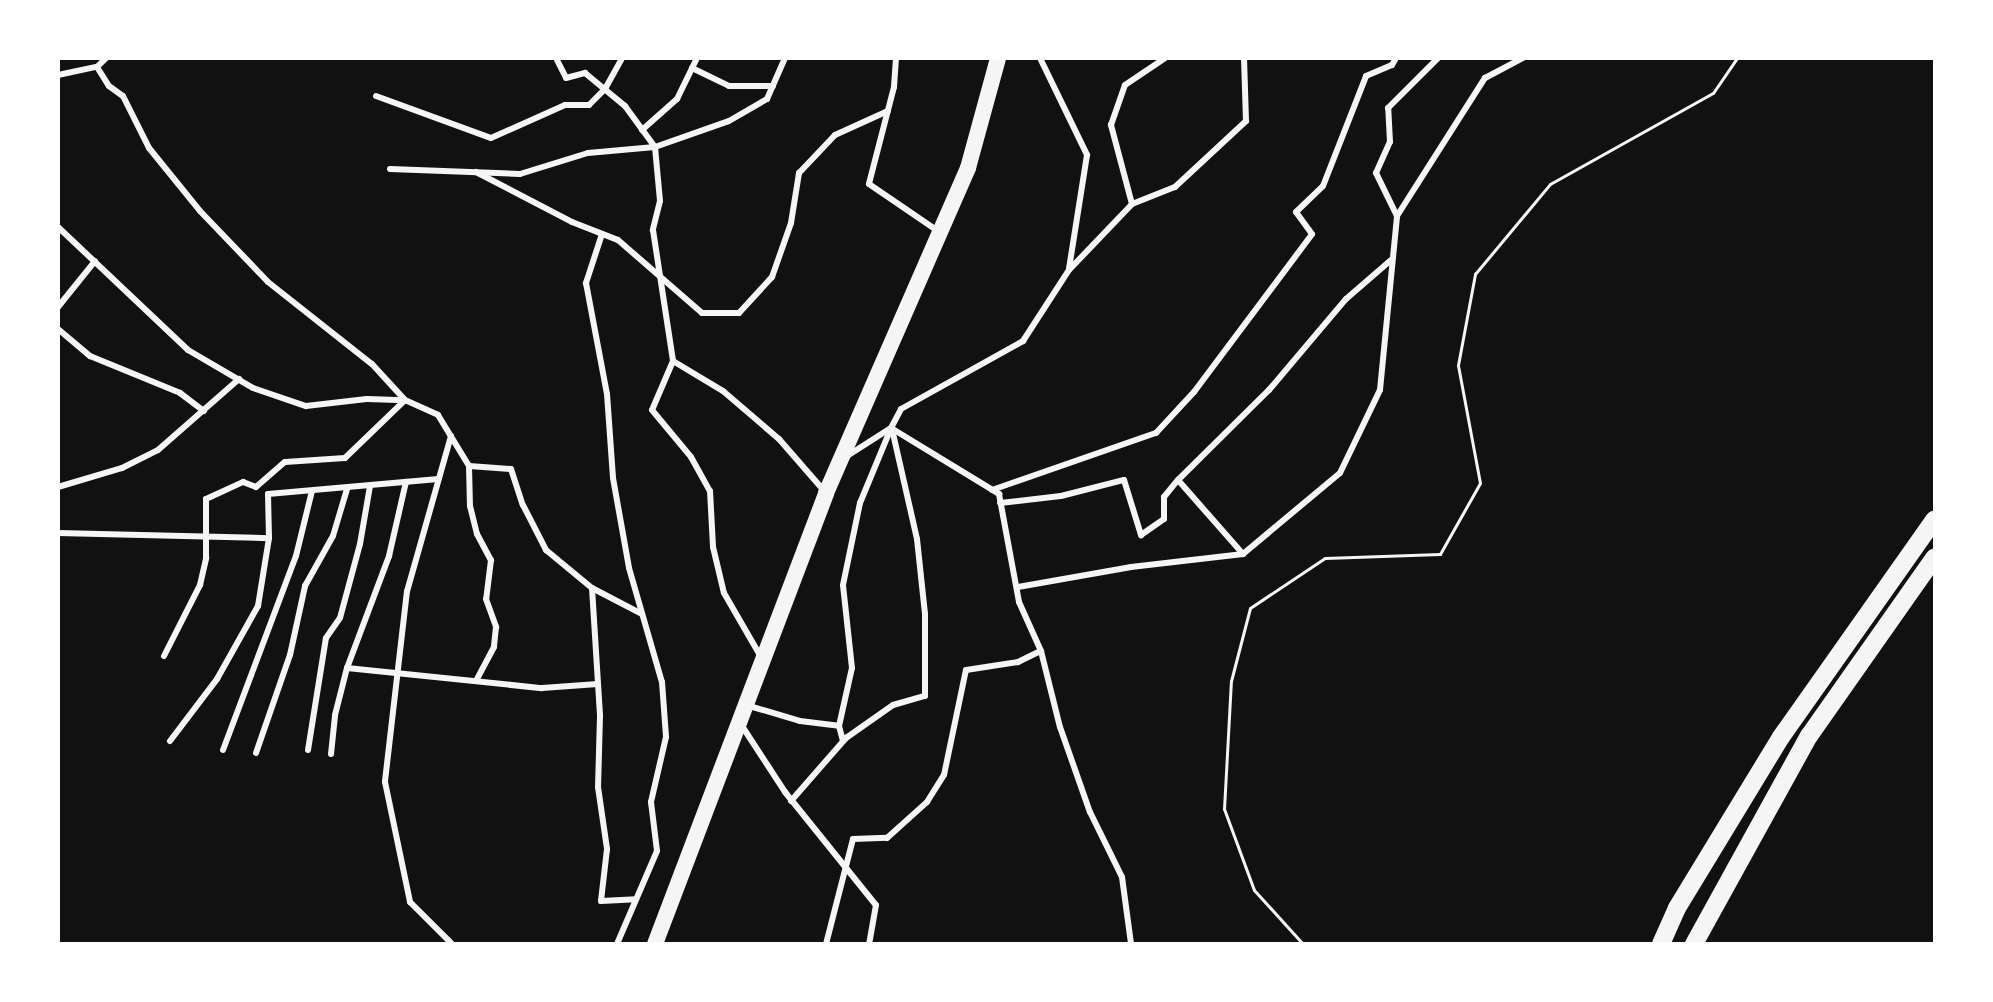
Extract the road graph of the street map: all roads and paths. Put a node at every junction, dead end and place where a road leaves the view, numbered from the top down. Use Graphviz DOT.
graph roads {
  1 [pos="106,58"];
  2 [pos="556,58"];
  3 [pos="622,58"];
  4 [pos="697,58"];
  5 [pos="785,58"];
  6 [pos="896,58"];
  7 [pos="998,58"];
  8 [pos="1040,58"];
  9 [pos="1165,58"];
  10 [pos="1245,58"];
  11 [pos="1396,58"];
  12 [pos="1438,58"];
  13 [pos="1523,58"];
  14 [pos="1737,58"];
  15 [pos="98,67"];
  16 [pos="693,68"];
  17 [pos="58,75"];
  18 [pos="773,86"];
  19 [pos="605,89"];
  20 [pos="376,96"];
  21 [pos="888,111"];
  22 [pos="642,130"];
  23 [pos="655,147"];
  24 [pos="390,169"];
  25 [pos="476,172"];
  26 [pos="1132,204"];
  27 [pos="1397,216"];
  28 [pos="58,227"];
  29 [pos="941,232"];
  30 [pos="602,234"];
  31 [pos="1391,260"];
  32 [pos="95,261"];
  33 [pos="1069,270"];
  34 [pos="662,277"];
  35 [pos="58,307"];
  36 [pos="58,329"];
  37 [pos="673,362"];
  38 [pos="239,380"];
  39 [pos="405,400"];
  40 [pos="204,411"];
  41 [pos="891,428"];
  42 [pos="451,436"];
  43 [pos="842,460"];
  44 [pos="470,466"];
  45 [pos="438,479"];
  46 [pos="1178,480"];
  47 [pos="406,482"];
  48 [pos="370,486"];
  49 [pos="58,487"];
  50 [pos="346,489"];
  51 [pos="992,490"];
  52 [pos="312,491"];
  53 [pos="826,493"];
  54 [pos="1000,503"];
  55 [pos="1935,520"];
  56 [pos="58,533"];
  57 [pos="206,535"];
  58 [pos="270,538"];
  59 [pos="1243,554"];
  60 [pos="1935,558"];
  61 [pos="1018,587"];
  62 [pos="592,588"];
  63 [pos="642,614"];
  64 [pos="1041,651"];
  65 [pos="164,656"];
  66 [pos="763,661"];
  67 [pos="347,668"];
  68 [pos="397,674"];
  69 [pos="476,681"];
  70 [pos="598,684"];
  71 [pos="746,705"];
  72 [pos="740,723"];
  73 [pos="839,726"];
  74 [pos="170,741"];
  75 [pos="843,741"];
  76 [pos="223,750"];
  77 [pos="308,750"];
  78 [pos="256,753"];
  79 [pos="331,754"];
  80 [pos="791,801"];
  81 [pos="844,866"];
  82 [pos="636,899"];
  83 [pos="452,944"];
  84 [pos="617,944"];
  85 [pos="655,944"];
  86 [pos="826,944"];
  87 [pos="869,944"];
  88 [pos="1131,944"];
  89 [pos="1303,944"];
  90 [pos="1662,944"];
  91 [pos="1694,944"];
  1 -- 15 [label="street"];
  2 -- 19 [label="street"];
  3 -- 19 [label="street"];
  4 -- 16 [label="street"];
  5 -- 18 [label="street"];
  6 -- 21 [label="street"];
  7 -- 29 [label="highway"];
  8 -- 33 [label="street"];
  9 -- 26 [label="street"];
  10 -- 26 [label="street"];
  11 -- 51 [label="street"];
  12 -- 27 [label="street"];
  13 -- 27 [label="street"];
  14 -- 89 [label="path"];
  15 -- 17 [label="street"];
  15 -- 39 [label="street"];
  16 -- 18 [label="street"];
  16 -- 22 [label="street"];
  18 -- 23 [label="street"];
  19 -- 20 [label="street"];
  19 -- 22 [label="street"];
  21 -- 29 [label="street"];
  21 -- 34 [label="street"];
  22 -- 23 [label="street"];
  23 -- 25 [label="street"];
  23 -- 34 [label="street"];
  24 -- 25 [label="street"];
  25 -- 30 [label="street"];
  26 -- 33 [label="street"];
  27 -- 31 [label="street"];
  28 -- 32 [label="street"];
  29 -- 43 [label="highway"];
  30 -- 34 [label="street"];
  30 -- 63 [label="street"];
  31 -- 46 [label="street"];
  31 -- 59 [label="street"];
  32 -- 35 [label="street"];
  32 -- 38 [label="street"];
  33 -- 41 [label="street"];
  34 -- 37 [label="street"];
  36 -- 40 [label="street"];
  37 -- 53 [label="street"];
  37 -- 66 [label="street"];
  38 -- 39 [label="street"];
  38 -- 40 [label="street"];
  39 -- 42 [label="street"];
  39 -- 57 [label="street"];
  40 -- 49 [label="street"];
  41 -- 43 [label="street"];
  41 -- 51 [label="street"];
  41 -- 73 [label="street"];
  41 -- 75 [label="street"];
  42 -- 44 [label="street"];
  42 -- 45 [label="street"];
  43 -- 53 [label="highway"];
  44 -- 62 [label="street"];
  44 -- 69 [label="street"];
  45 -- 47 [label="street"];
  45 -- 68 [label="street"];
  46 -- 54 [label="street"];
  46 -- 59 [label="street"];
  47 -- 48 [label="street"];
  47 -- 67 [label="street"];
  48 -- 50 [label="street"];
  48 -- 77 [label="street"];
  50 -- 52 [label="street"];
  50 -- 78 [label="street"];
  51 -- 54 [label="street"];
  52 -- 58 [label="street"];
  52 -- 76 [label="street"];
  53 -- 66 [label="highway"];
  54 -- 61 [label="street"];
  55 -- 90 [label="highway"];
  56 -- 57 [label="street"];
  57 -- 58 [label="street"];
  57 -- 65 [label="street"];
  58 -- 74 [label="street"];
  59 -- 61 [label="street"];
  60 -- 91 [label="highway"];
  61 -- 64 [label="street"];
  62 -- 63 [label="street"];
  62 -- 70 [label="street"];
  63 -- 82 [label="street"];
  64 -- 81 [label="street"];
  64 -- 88 [label="street"];
  66 -- 71 [label="highway"];
  67 -- 68 [label="street"];
  67 -- 79 [label="street"];
  68 -- 69 [label="street"];
  68 -- 83 [label="street"];
  69 -- 70 [label="street"];
  70 -- 82 [label="street"];
  71 -- 72 [label="highway"];
  71 -- 73 [label="street"];
  72 -- 80 [label="street"];
  72 -- 85 [label="highway"];
  73 -- 75 [label="street"];
  75 -- 80 [label="street"];
  80 -- 81 [label="street"];
  81 -- 86 [label="street"];
  81 -- 87 [label="street"];
  82 -- 84 [label="street"];
}
